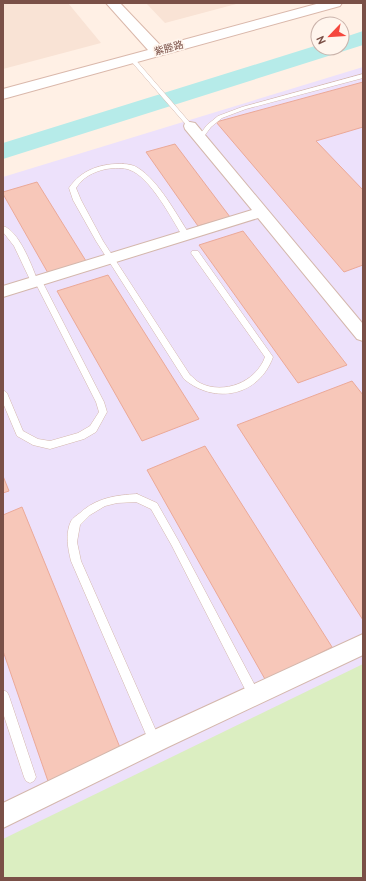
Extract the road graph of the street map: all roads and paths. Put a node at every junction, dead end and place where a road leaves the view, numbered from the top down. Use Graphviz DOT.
graph roads {
  1 [pos="113,3"];
  2 [pos="335,3"];
  3 [pos="158,52"];
  4 [pos="132,59"];
  5 [pos="363,76"];
  6 [pos="3,94"];
  7 [pos="190,126"];
  8 [pos="200,138"];
  9 [pos="261,212"];
  10 [pos="3,228"];
  11 [pos="186,235"];
  12 [pos="195,253"];
  13 [pos="112,258"];
  14 [pos="37,282"];
  15 [pos="3,292"];
  16 [pos="363,335"];
  17 [pos="3,393"];
  18 [pos="363,644"];
  19 [pos="254,695"];
  20 [pos="3,696"];
  21 [pos="155,742"];
  22 [pos="30,778"];
  23 [pos="3,816"];
  1 -- 3 [label="street"];
  2 -- 3 [label="street, 紫塍路"];
  3 -- 4 [label="street, 紫塍路"];
  4 -- 6 [label="street, 紫塍路"];
  4 -- 7 [label="lane"];
  5 -- 8 [label="lane"];
  7 -- 8 [label="street"];
  8 -- 9 [label="street"];
  9 -- 11 [label="street"];
  9 -- 16 [label="street"];
  10 -- 14 [label="lane"];
  11 -- 13 [label="street"];
  11 -- 13 [label="lane"];
  12 -- 13 [label="lane"];
  13 -- 14 [label="street"];
  14 -- 15 [label="street"];
  14 -- 17 [label="lane"];
  18 -- 19 [label="street"];
  19 -- 21 [label="street"];
  19 -- 21 [label="lane"];
  20 -- 22 [label="lane"];
  21 -- 23 [label="street"];
}
